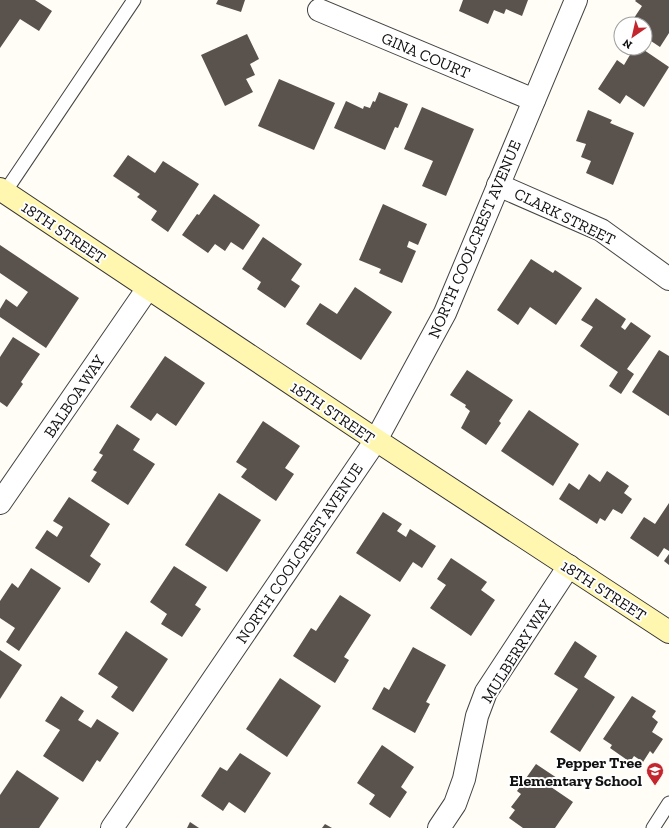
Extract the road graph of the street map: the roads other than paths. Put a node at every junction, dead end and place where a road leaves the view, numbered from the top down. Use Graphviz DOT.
graph roads {
  1 [pos="134,0"];
  2 [pos="576,0"];
  3 [pos="319,10"];
  4 [pos="534,100"];
  5 [pos="498,184"];
  6 [pos="3,191"];
  7 [pos="669,278"];
  8 [pos="148,288"];
  9 [pos="376,440"];
  10 [pos="0,504"];
  11 [pos="569,566"];
  12 [pos="669,632"];
  13 [pos="669,803"];
  14 [pos="655,824"];
  15 [pos="112,828"];
  16 [pos="439,828"];
  1 -- 6 [label="lane"];
  2 -- 4 [label="street, NORTH COOLCREST AVENUE"];
  3 -- 4 [label="street, GINA COURT"];
  4 -- 5 [label="street, NORTH COOLCREST AVENUE"];
  5 -- 7 [label="street, CLARK STREET"];
  5 -- 9 [label="street, NORTH COOLCREST AVENUE"];
  6 -- 8 [label="main road, 18TH STREET"];
  8 -- 9 [label="main road, 18TH STREET"];
  8 -- 10 [label="street, BALBOA WAY"];
  9 -- 11 [label="main road, 18TH STREET"];
  9 -- 15 [label="street, NORTH COOLCREST AVENUE"];
  11 -- 12 [label="main road, 18TH STREET"];
  11 -- 16 [label="street, MULBERRY WAY"];
  13 -- 14 [label="lane"];
}
